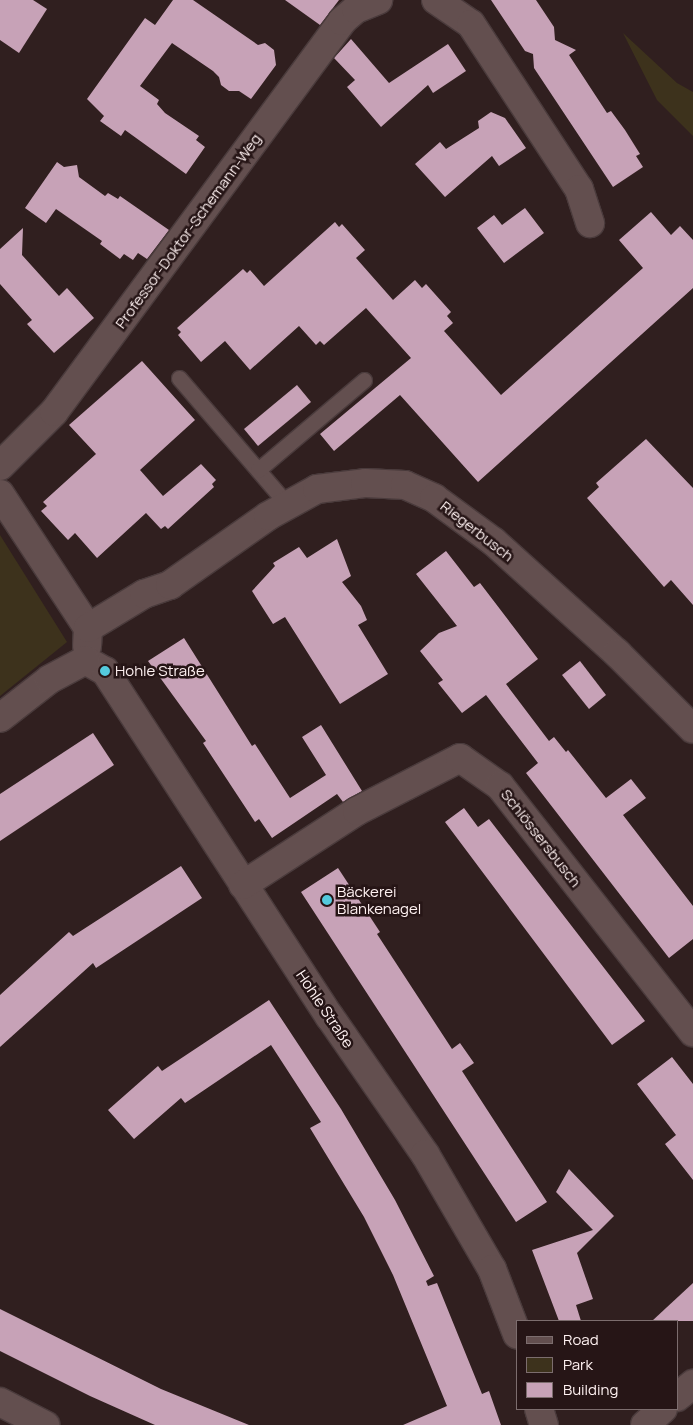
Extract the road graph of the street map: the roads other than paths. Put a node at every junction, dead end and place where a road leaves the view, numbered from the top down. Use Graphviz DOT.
graph roads {
  1 [pos="378,0"];
  2 [pos="436,0"];
  3 [pos="590,223"];
  4 [pos="179,378"];
  5 [pos="364,380"];
  6 [pos="0,466"];
  7 [pos="258,470"];
  8 [pos="0,494"];
  9 [pos="288,505"];
  10 [pos="88,628"];
  11 [pos="85,660"];
  12 [pos="0,718"];
  13 [pos="693,729"];
  14 [pos="243,885"];
  15 [pos="693,1032"];
  16 [pos="516,1331"];
  17 [pos="693,1384"];
  18 [pos="678,1396"];
  19 [pos="0,1402"];
  20 [pos="540,1410"];
  21 [pos="662,1410"];
  22 [pos="45,1425"];
  23 [pos="544,1425"];
  24 [pos="645,1425"];
  1 -- 6 [label="street, Professor-Doktor-Schemann-Weg"];
  2 -- 3 [label="street"];
  4 -- 7 [label="lane"];
  5 -- 7 [label="lane"];
  7 -- 9 [label="lane"];
  8 -- 10 [label="street"];
  9 -- 10 [label="street, Riegerbusch"];
  9 -- 13 [label="street, Riegerbusch"];
  10 -- 11 [label="street"];
  11 -- 12 [label="street"];
  11 -- 14 [label="street, Hohle Straße"];
  14 -- 15 [label="street, Schlössersbusch"];
  14 -- 16 [label="street, Hohle Straße"];
  17 -- 18 [label="street"];
  19 -- 22 [label="street"];
  20 -- 23 [label="street"];
  21 -- 24 [label="street"];
}
